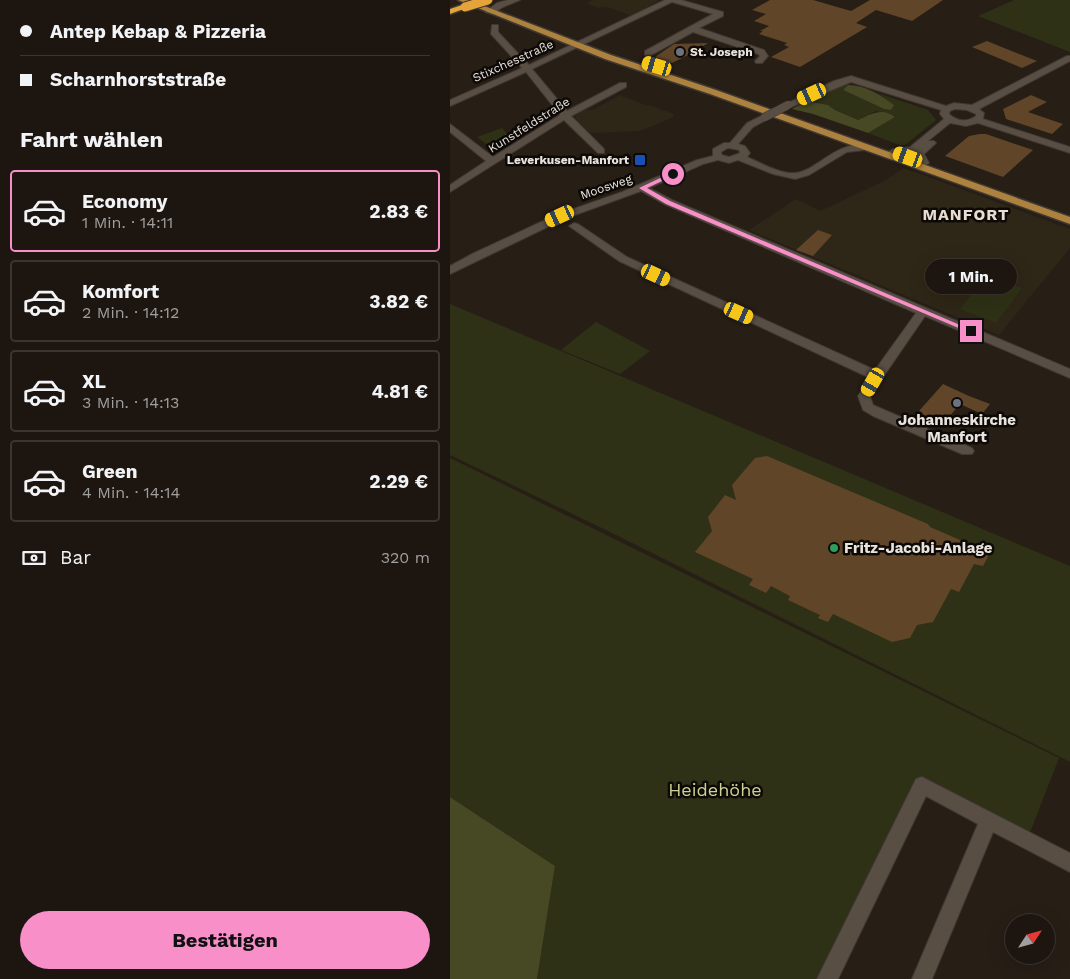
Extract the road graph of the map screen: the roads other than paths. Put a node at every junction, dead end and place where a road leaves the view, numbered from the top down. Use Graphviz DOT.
graph roads {
  1 [pos="477,0"];
  2 [pos="488,0"];
  3 [pos="516,0"];
  4 [pos="672,0"];
  5 [pos="463,2"];
  6 [pos="452,3"];
  7 [pos="493,10"];
  8 [pos="450,12"];
  9 [pos="495,27"];
  10 [pos="693,29"];
  11 [pos="582,43"];
  12 [pos="648,53"];
  13 [pos="1070,58"];
  14 [pos="759,61"];
  15 [pos="527,68"];
  16 [pos="623,85"];
  17 [pos="450,104"];
  18 [pos="974,108"];
  19 [pos="946,109"];
  20 [pos="564,116"];
  21 [pos="978,120"];
  22 [pos="953,121"];
  23 [pos="450,127"];
  24 [pos="839,138"];
  25 [pos="733,145"];
  26 [pos="865,147"];
  27 [pos="845,148"];
  28 [pos="1070,150"];
  29 [pos="601,151"];
  30 [pos="893,152"];
  31 [pos="718,157"];
  32 [pos="741,158"];
  33 [pos="493,162"];
  34 [pos="924,163"];
  35 [pos="642,188"];
  36 [pos="450,189"];
  37 [pos="1070,216"];
  38 [pos="1070,221"];
  39 [pos="576,225"];
  40 [pos="450,271"];
  41 [pos="924,310"];
  42 [pos="1070,374"];
  43 [pos="877,376"];
  44 [pos="967,451"];
  45 [pos="990,820"];
  46 [pos="1070,863"];
  47 [pos="826,979"];
  48 [pos="922,979"];
  1 -- 7 [label="main road"];
  2 -- 5 [label="highway, bridge"];
  3 -- 7 [label="street"];
  4 -- 10 [label="street"];
  4 -- 11 [label="street, Stixchesstraße"];
  5 -- 6 [label="highway"];
  5 -- 7 [label="main road"];
  5 -- 8 [label="highway"];
  7 -- 11 [label="main road"];
  9 -- 15 [label="street"];
  10 -- 12 [label="street"];
  10 -- 14 [label="street"];
  11 -- 15 [label="street, Stixchesstraße"];
  11 -- 24 [label="main road"];
  11 -- 30 [label="main road"];
  13 -- 18 [label="street"];
  15 -- 17 [label="street, Stixchesstraße"];
  15 -- 20 [label="street"];
  16 -- 20 [label="street, Kunstfeldstraße"];
  18 -- 19 [label="street"];
  18 -- 21 [label="street"];
  19 -- 22 [label="street"];
  19 -- 25 [label="street, bridge"];
  20 -- 29 [label="street"];
  20 -- 33 [label="street, Kunstfeldstraße"];
  21 -- 22 [label="street"];
  21 -- 28 [label="street"];
  22 -- 30 [label="street"];
  22 -- 34 [label="street"];
  23 -- 33 [label="street"];
  24 -- 26 [label="main road"];
  24 -- 27 [label="street"];
  25 -- 31 [label="street"];
  25 -- 32 [label="street"];
  26 -- 27 [label="street"];
  26 -- 38 [label="main road"];
  27 -- 32 [label="street"];
  30 -- 34 [label="main road"];
  31 -- 32 [label="street"];
  31 -- 35 [label="street, Moosweg"];
  33 -- 36 [label="street, Kunstfeldstraße"];
  34 -- 37 [label="main road"];
  35 -- 40 [label="street, Moosweg"];
  35 -- 41 [label="street"];
  39 -- 43 [label="street"];
  41 -- 42 [label="street"];
  41 -- 43 [label="street"];
  43 -- 44 [label="street"];
  45 -- 46 [label="street"];
  45 -- 47 [label="street"];
  45 -- 48 [label="street"];
}
